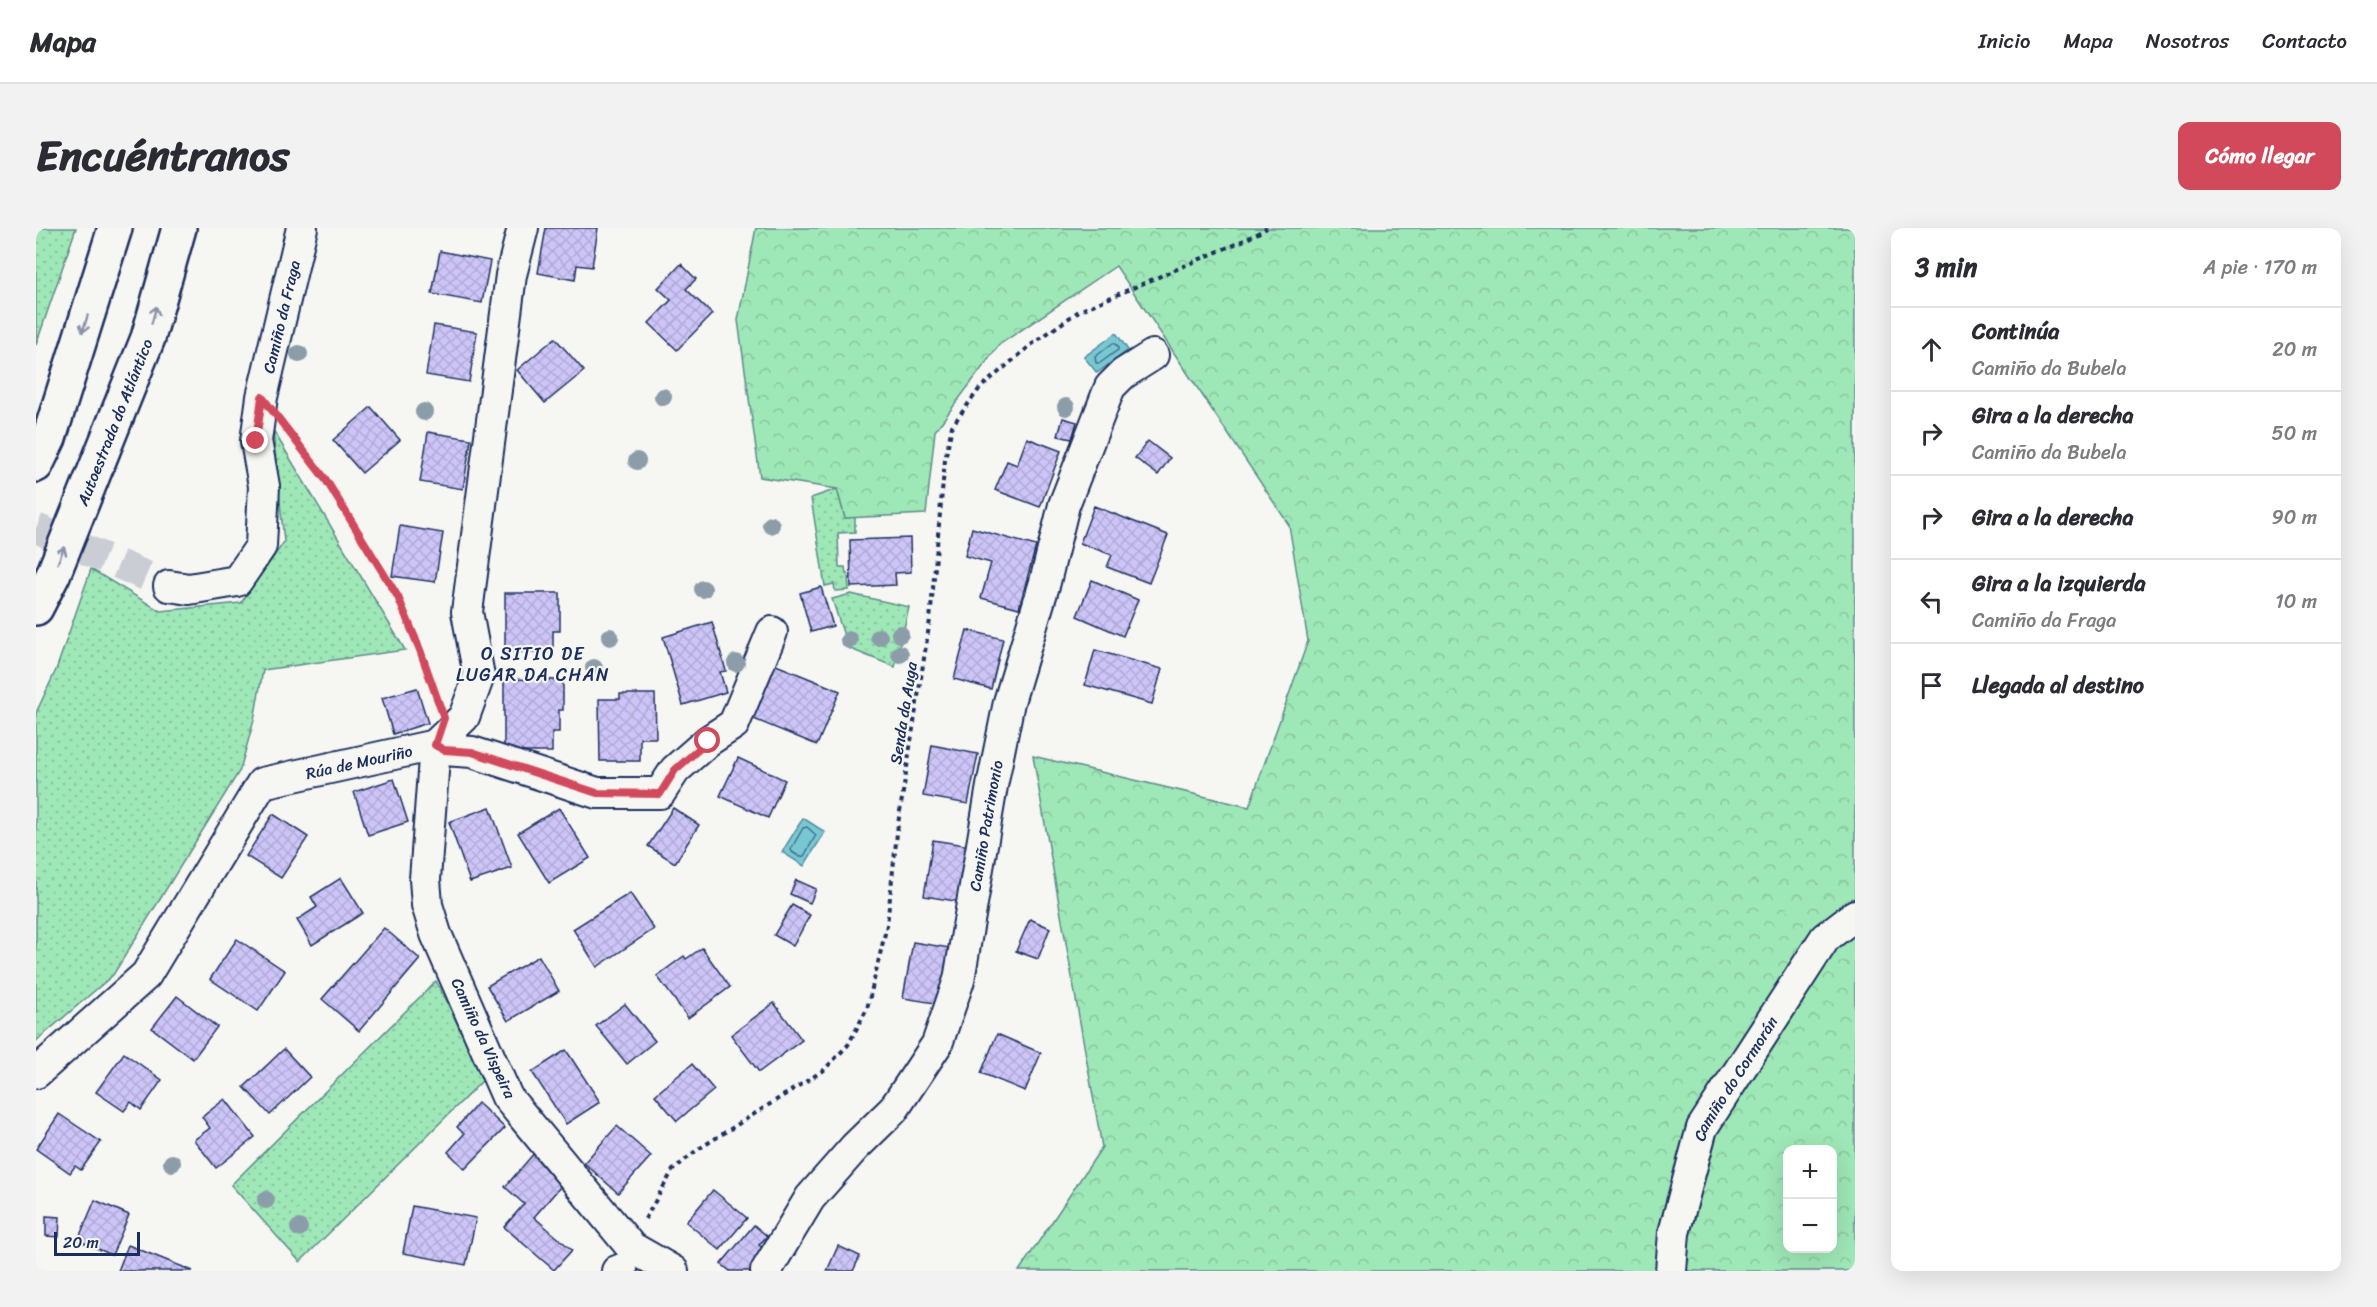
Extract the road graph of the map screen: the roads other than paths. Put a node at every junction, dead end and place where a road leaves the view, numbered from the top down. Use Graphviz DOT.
graph roads {
  1 [pos="115,228"];
  2 [pos="179,228"];
  3 [pos="302,228"];
  4 [pos="523,228"];
  5 [pos="1153,355"];
  6 [pos="36,465"];
  7 [pos="169,586"];
  8 [pos="36,608"];
  9 [pos="772,632"];
  10 [pos="435,745"];
  11 [pos="1855,915"];
  12 [pos="36,1074"];
  13 [pos="623,1262"];
  14 [pos="673,1271"];
  15 [pos="766,1271"];
  16 [pos="1671,1271"];
  1 -- 6 [label="highway, one-way"];
  8 -- 2 [label="highway, Autoestrada do Atlántico, one-way"];
  3 -- 7 [label="street, Camiño da Fraga"];
  4 -- 10 [label="street, Rúa de Mouriño"];
  5 -- 15 [label="street, Camiño Patrimonio"];
  9 -- 10 [label="street"];
  10 -- 12 [label="street, Rúa de Mouriño"];
  10 -- 13 [label="street, Camiño da Vispeira"];
  11 -- 16 [label="street, Camiño do Cormorán"];
  13 -- 14 [label="street, Camiño da Vispeira"];
}
